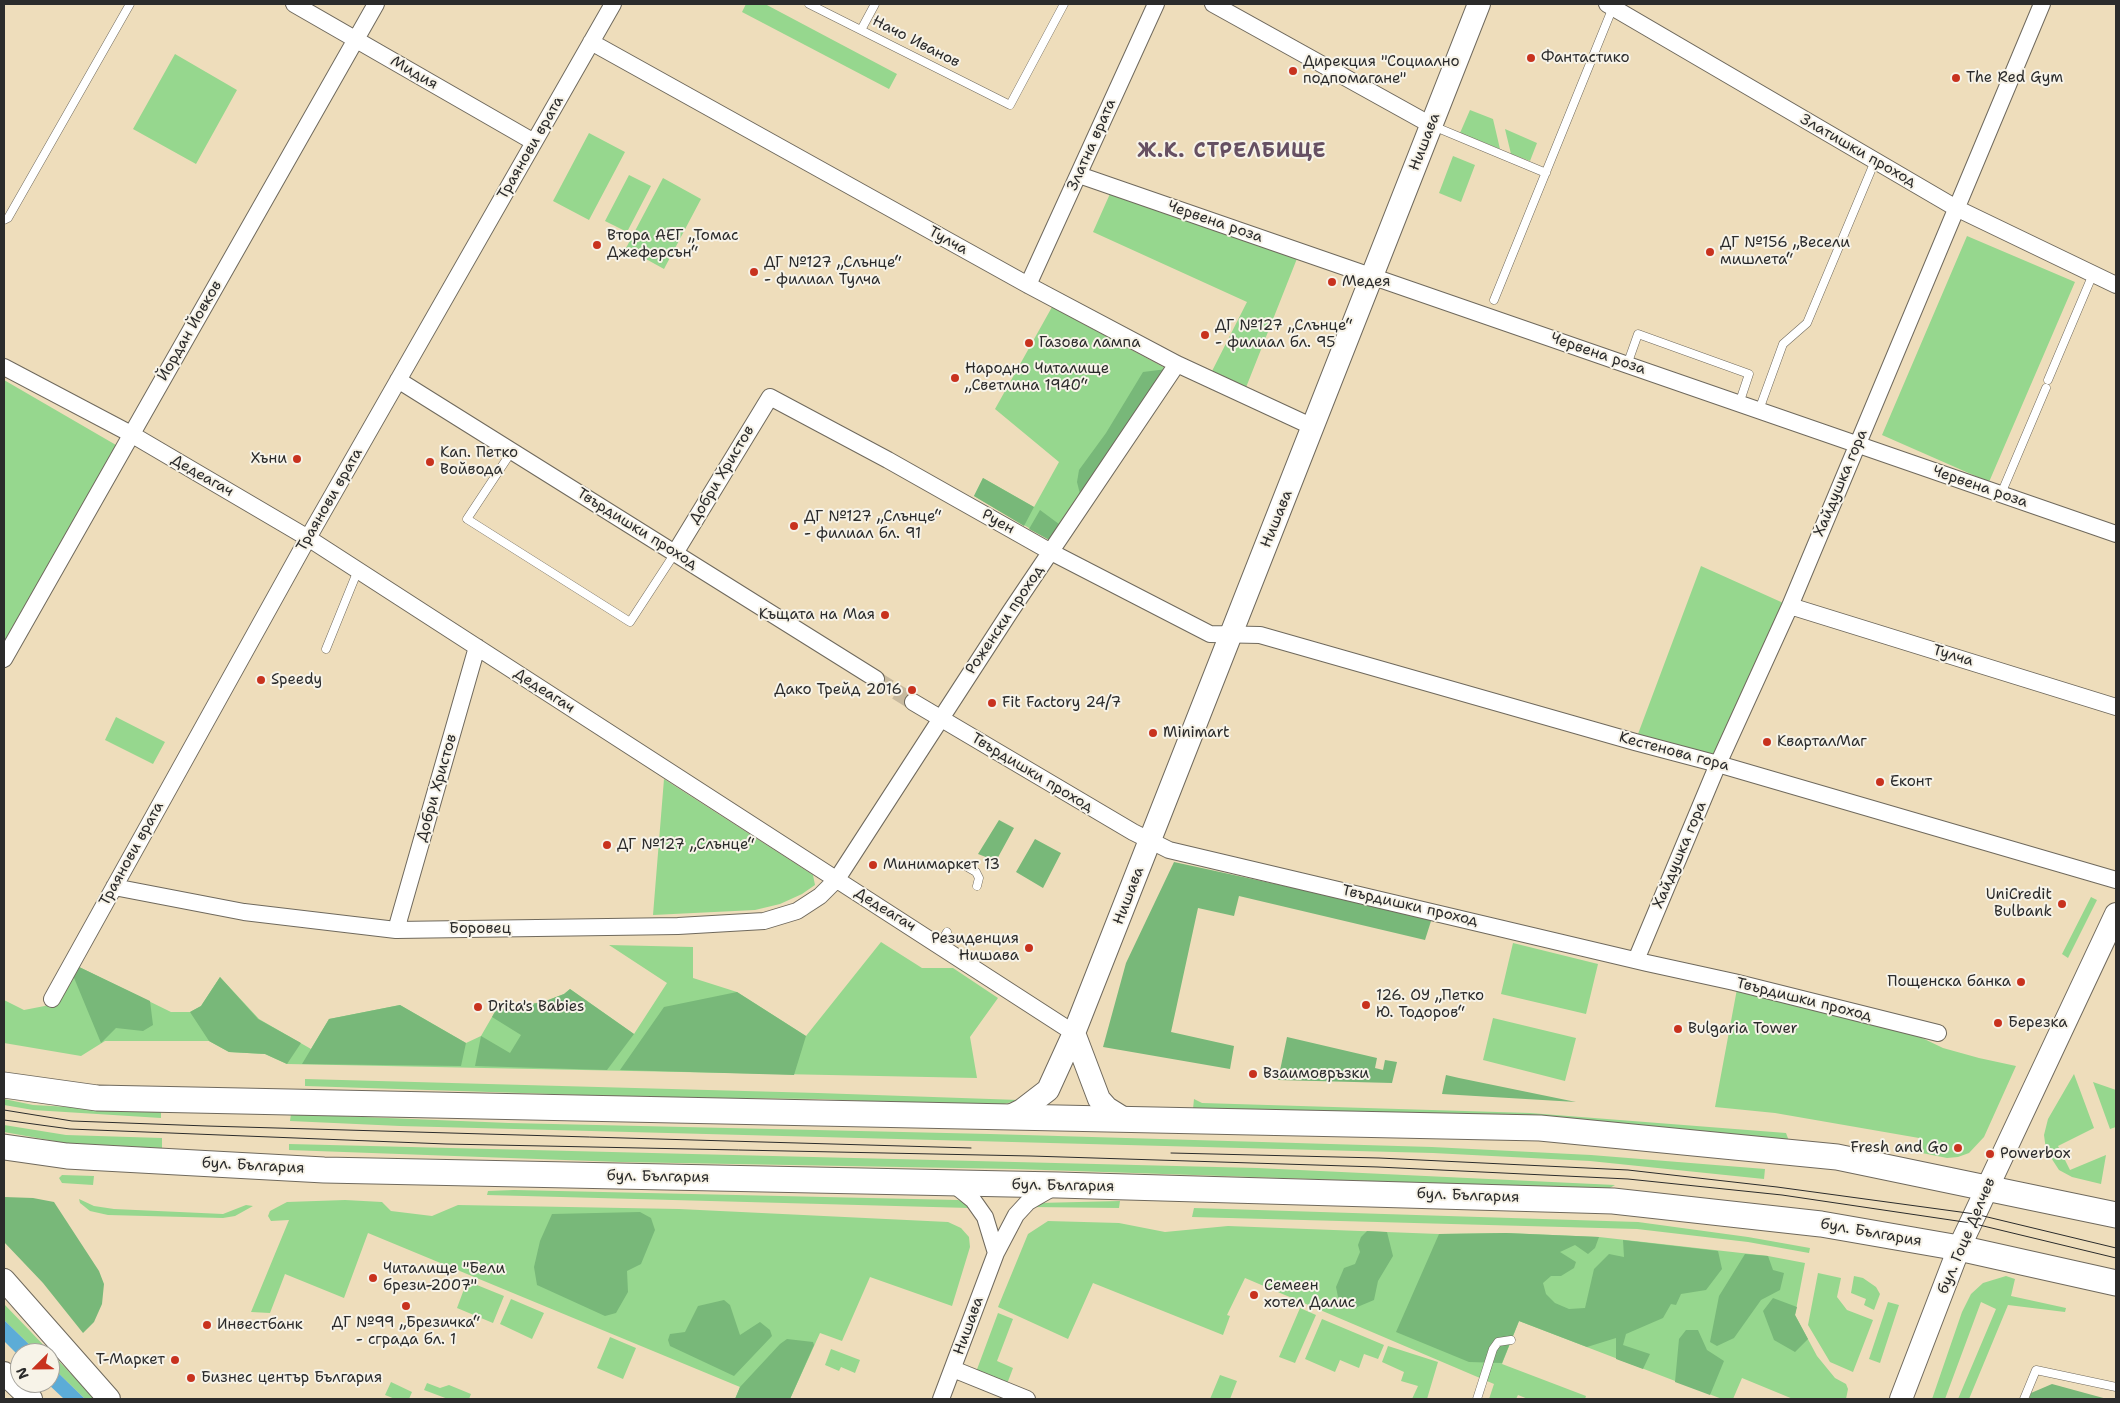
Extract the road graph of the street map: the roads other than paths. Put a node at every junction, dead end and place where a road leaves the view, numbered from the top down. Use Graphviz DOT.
graph roads {
  1 [pos="130,4"];
  2 [pos="294,4"];
  3 [pos="376,4"];
  4 [pos="613,4"];
  5 [pos="809,4"];
  6 [pos="875,4"];
  7 [pos="1064,4"];
  8 [pos="1156,4"];
  9 [pos="1212,4"];
  10 [pos="1479,4"];
  11 [pos="2042,4"];
  12 [pos="1610,5"];
  13 [pos="861,30"];
  14 [pos="356,39"];
  15 [pos="591,42"];
  16 [pos="1431,125"];
  17 [pos="534,142"];
  18 [pos="1874,161"];
  19 [pos="1546,173"];
  20 [pos="1079,174"];
  21 [pos="1956,208"];
  22 [pos="4,220"];
  23 [pos="2093,274"];
  24 [pos="1372,276"];
  25 [pos="1028,285"];
  26 [pos="2116,286"];
  27 [pos="1494,300"];
  28 [pos="1177,364"];
  29 [pos="1627,365"];
  30 [pos="4,367"];
  31 [pos="398,380"];
  32 [pos="770,397"];
  33 [pos="1739,404"];
  34 [pos="1758,410"];
  35 [pos="1312,427"];
  36 [pos="131,434"];
  37 [pos="1857,444"];
  38 [pos="512,451"];
  39 [pos="2000,494"];
  40 [pos="2116,534"];
  41 [pos="308,538"];
  42 [pos="1051,552"];
  43 [pos="675,553"];
  44 [pos="358,570"];
  45 [pos="1790,606"];
  46 [pos="1231,635"];
  47 [pos="477,647"];
  48 [pos="326,649"];
  49 [pos="4,659"];
  50 [pos="876,679"];
  51 [pos="913,702"];
  52 [pos="2116,707"];
  53 [pos="941,718"];
  54 [pos="1718,764"];
  55 [pos="1150,840"];
  56 [pos="964,865"];
  57 [pos="837,879"];
  58 [pos="2116,880"];
  59 [pos="977,886"];
  60 [pos="114,887"];
  61 [pos="2116,914"];
  62 [pos="396,930"];
  63 [pos="1636,960"];
  64 [pos="52,999"];
  65 [pos="1074,1033"];
  66 [pos="1938,1034"];
  67 [pos="4,1085"];
  68 [pos="1008,1117"];
  69 [pos="1123,1118"];
  70 [pos="4,1147"];
  71 [pos="952,1183"];
  72 [pos="1058,1185"];
  73 [pos="1988,1187"];
  74 [pos="2116,1215"];
  75 [pos="1959,1248"];
  76 [pos="996,1253"];
  77 [pos="4,1280"];
  78 [pos="2116,1283"];
  79 [pos="1511,1340"];
  80 [pos="953,1369"];
  81 [pos="4,1373"];
  82 [pos="2116,1387"];
  83 [pos="31,1399"];
  84 [pos="109,1399"];
  85 [pos="941,1399"];
  86 [pos="1027,1399"];
  87 [pos="1477,1399"];
  88 [pos="1901,1399"];
  89 [pos="2024,1399"];
  1 -- 22 [label="lane"];
  2 -- 14 [label="street, Мидия"];
  3 -- 14 [label="street, Йордан Йовков"];
  4 -- 15 [label="street, Траянови врата"];
  5 -- 13 [label="lane, Начо Иванов"];
  6 -- 13 [label="lane"];
  7 -- 13 [label="lane, Начо Иванов"];
  8 -- 20 [label="street, Златна врата"];
  9 -- 16 [label="street"];
  10 -- 16 [label="street, Нишава"];
  11 -- 21 [label="street, Хайдушка гора"];
  12 -- 18 [label="street, Златишки проход"];
  12 -- 19 [label="lane"];
  14 -- 17 [label="street, Мидия"];
  14 -- 36 [label="street, Йордан Йовков"];
  15 -- 17 [label="street, Траянови врата"];
  15 -- 25 [label="street, Тулча"];
  16 -- 19 [label="lane"];
  16 -- 24 [label="street, Нишава"];
  17 -- 31 [label="street, Траянови врата"];
  18 -- 21 [label="street, Златишки проход"];
  18 -- 34 [label="lane"];
  19 -- 27 [label="lane"];
  20 -- 24 [label="street, Червена роза"];
  20 -- 25 [label="street, Златна врата"];
  21 -- 23 [label="street, Златишки проход"];
  21 -- 37 [label="street, Хайдушка гора"];
  23 -- 26 [label="street, Златишки проход"];
  23 -- 39 [label="lane"];
  24 -- 29 [label="street, Червена роза"];
  24 -- 35 [label="street, Нишава"];
  25 -- 28 [label="street, Тулча"];
  28 -- 35 [label="street, Тулча"];
  28 -- 42 [label="street, Роженски проход"];
  29 -- 33 [label="street, Червена роза"];
  29 -- 33 [label="lane"];
  30 -- 36 [label="street, Дедеагач"];
  31 -- 38 [label="street, Твърдишки проход"];
  31 -- 41 [label="street, Траянови врата"];
  32 -- 42 [label="street, Руен"];
  32 -- 43 [label="street, Добри Христов"];
  33 -- 34 [label="street, Червена роза"];
  34 -- 37 [label="street, Червена роза"];
  35 -- 46 [label="street, Нишава"];
  36 -- 41 [label="street, Дедеагач"];
  36 -- 49 [label="street, Йордан Йовков"];
  37 -- 39 [label="street, Червена роза"];
  37 -- 45 [label="street, Хайдушка гора"];
  38 -- 43 [label="street, Твърдишки проход"];
  38 -- 43 [label="lane"];
  39 -- 40 [label="street, Червена роза"];
  41 -- 44 [label="street, Дедеагач"];
  41 -- 60 [label="street, Траянови врата"];
  42 -- 46 [label="street, Руен"];
  42 -- 53 [label="street, Роженски проход"];
  43 -- 50 [label="street, Твърдишки проход"];
  44 -- 47 [label="street, Дедеагач"];
  44 -- 48 [label="lane"];
  45 -- 52 [label="street, Тулча"];
  45 -- 54 [label="street, Хайдушка гора"];
  46 -- 54 [label="street, Кестенова гора"];
  46 -- 55 [label="street, Нишава"];
  47 -- 57 [label="street, Дедеагач"];
  47 -- 62 [label="street, Добри Христов"];
  51 -- 53 [label="street, Твърдишки проход"];
  53 -- 55 [label="street, Твърдишки проход"];
  53 -- 57 [label="street, Роженски проход"];
  54 -- 58 [label="street, Кестенова гора"];
  54 -- 63 [label="street, Хайдушка гора"];
  55 -- 63 [label="street, Твърдишки проход"];
  55 -- 65 [label="street, Нишава"];
  56 -- 59 [label="lane"];
  57 -- 62 [label="street, Боровец"];
  57 -- 65 [label="street, Дедеагач"];
  60 -- 62 [label="street, Боровец"];
  60 -- 64 [label="street, Траянови врата"];
  61 -- 73 [label="street, бул. Гоце Делчев"];
  63 -- 66 [label="street, Твърдишки проход"];
  65 -- 68 [label="street, Нишава"];
  65 -- 69 [label="street"];
  67 -- 68 [label="main road"];
  68 -- 69 [label="main road"];
  69 -- 73 [label="main road"];
  70 -- 71 [label="main road, бул. България"];
  71 -- 72 [label="main road, бул. България"];
  71 -- 76 [label="street"];
  72 -- 75 [label="main road, бул. България"];
  72 -- 76 [label="street, Нишава"];
  73 -- 74 [label="main road"];
  73 -- 75 [label="street, бул. Гоце Делчев"];
  75 -- 78 [label="main road, бул. България"];
  75 -- 88 [label="street, бул. Гоце Делчев"];
  76 -- 80 [label="street, Нишава"];
  77 -- 84 [label="street"];
  79 -- 87 [label="lane"];
  80 -- 85 [label="street, Нишава"];
  80 -- 86 [label="street"];
  81 -- 83 [label="street"];
  82 -- 89 [label="lane"];
}
